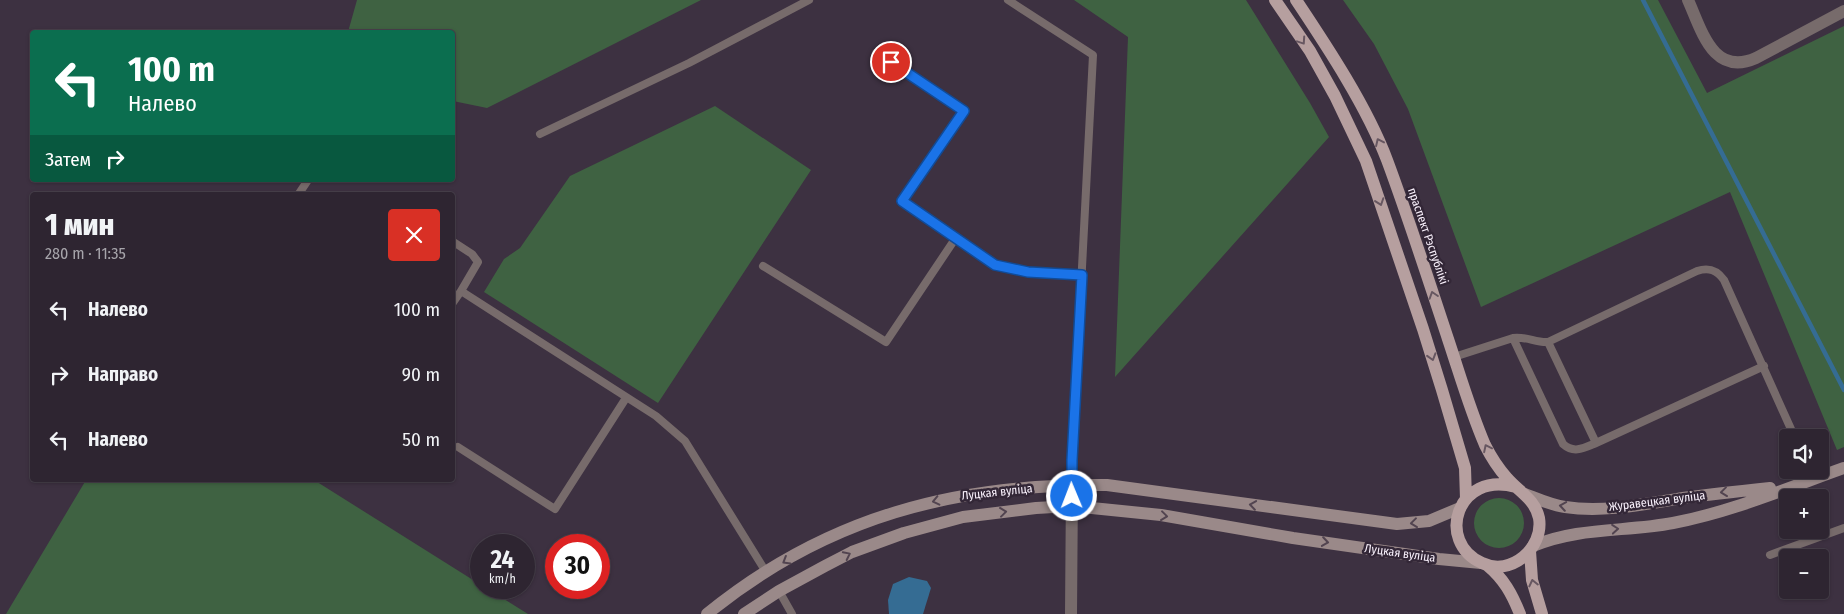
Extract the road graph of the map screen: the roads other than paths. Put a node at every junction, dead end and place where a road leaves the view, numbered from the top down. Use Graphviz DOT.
graph roads {
  1 [pos="809,0"];
  2 [pos="1008,0"];
  3 [pos="1276,0"];
  4 [pos="1296,0"];
  5 [pos="1688,0"];
  6 [pos="1844,11"];
  7 [pos="876,52"];
  8 [pos="540,134"];
  9 [pos="955,239"];
  10 [pos="455,242"];
  11 [pos="763,266"];
  12 [pos="1082,275"];
  13 [pos="461,291"];
  14 [pos="455,300"];
  15 [pos="1513,338"];
  16 [pos="1548,342"];
  17 [pos="1454,357"];
  18 [pos="1764,366"];
  19 [pos="626,398"];
  20 [pos="1791,429"];
  21 [pos="1596,443"];
  22 [pos="458,447"];
  23 [pos="1844,468"];
  24 [pos="1829,471"];
  25 [pos="1802,479"];
  26 [pos="1072,485"];
  27 [pos="1790,486"];
  28 [pos="1521,491"];
  29 [pos="1463,503"];
  30 [pos="1072,506"];
  31 [pos="1844,528"];
  32 [pos="1532,549"];
  33 [pos="1770,555"];
  34 [pos="1484,564"];
  35 [pos="766,572"];
  36 [pos="779,591"];
  37 [pos="707,614"];
  38 [pos="744,614"];
  39 [pos="792,614"];
  40 [pos="1071,614"];
  41 [pos="1520,614"];
  42 [pos="1542,614"];
  1 -- 8 [label="lane"];
  2 -- 12 [label="lane"];
  3 -- 29 [label="main road, one-way"];
  17 -- 4 [label="main road, праспект Рэспублікі, one-way"];
  5 -- 6 [label="street"];
  7 -- 9 [label="lane"];
  9 -- 11 [label="lane"];
  9 -- 12 [label="lane"];
  10 -- 13 [label="lane"];
  12 -- 26 [label="lane"];
  13 -- 14 [label="lane"];
  13 -- 19 [label="lane"];
  15 -- 16 [label="lane"];
  15 -- 17 [label="lane"];
  15 -- 21 [label="lane"];
  16 -- 18 [label="lane"];
  16 -- 21 [label="lane"];
  28 -- 17 [label="main road, праспект Рэспублікі, one-way"];
  18 -- 20 [label="lane"];
  18 -- 21 [label="lane"];
  19 -- 22 [label="lane"];
  19 -- 35 [label="lane"];
  23 -- 24 [label="street, Журавецкая вуліца"];
  25 -- 27 [label="street, Журавецкая вуліца"];
  29 -- 26 [label="street, Луцкая вуліца, one-way"];
  26 -- 30 [label="street"];
  26 -- 35 [label="street, Луцкая вуліца, one-way"];
  27 -- 28 [label="street, Журавецкая вуліца, one-way"];
  32 -- 27 [label="street, Журавецкая вуліца, one-way"];
  28 -- 29 [label="main road"];
  28 -- 32 [label="main road, праспект Рэспублікі"];
  29 -- 34 [label="main road"];
  30 -- 34 [label="street, Луцкая вуліца, one-way"];
  36 -- 30 [label="street, Луцкая вуліца, one-way"];
  30 -- 40 [label="street"];
  31 -- 33 [label="lane"];
  32 -- 34 [label="main road"];
  42 -- 32 [label="main road, праспект Рэспублікі, one-way"];
  34 -- 41 [label="main road"];
  35 -- 37 [label="street, Луцкая вуліца"];
  36 -- 38 [label="street, Луцкая вуліца"];
  36 -- 39 [label="lane"];
}
